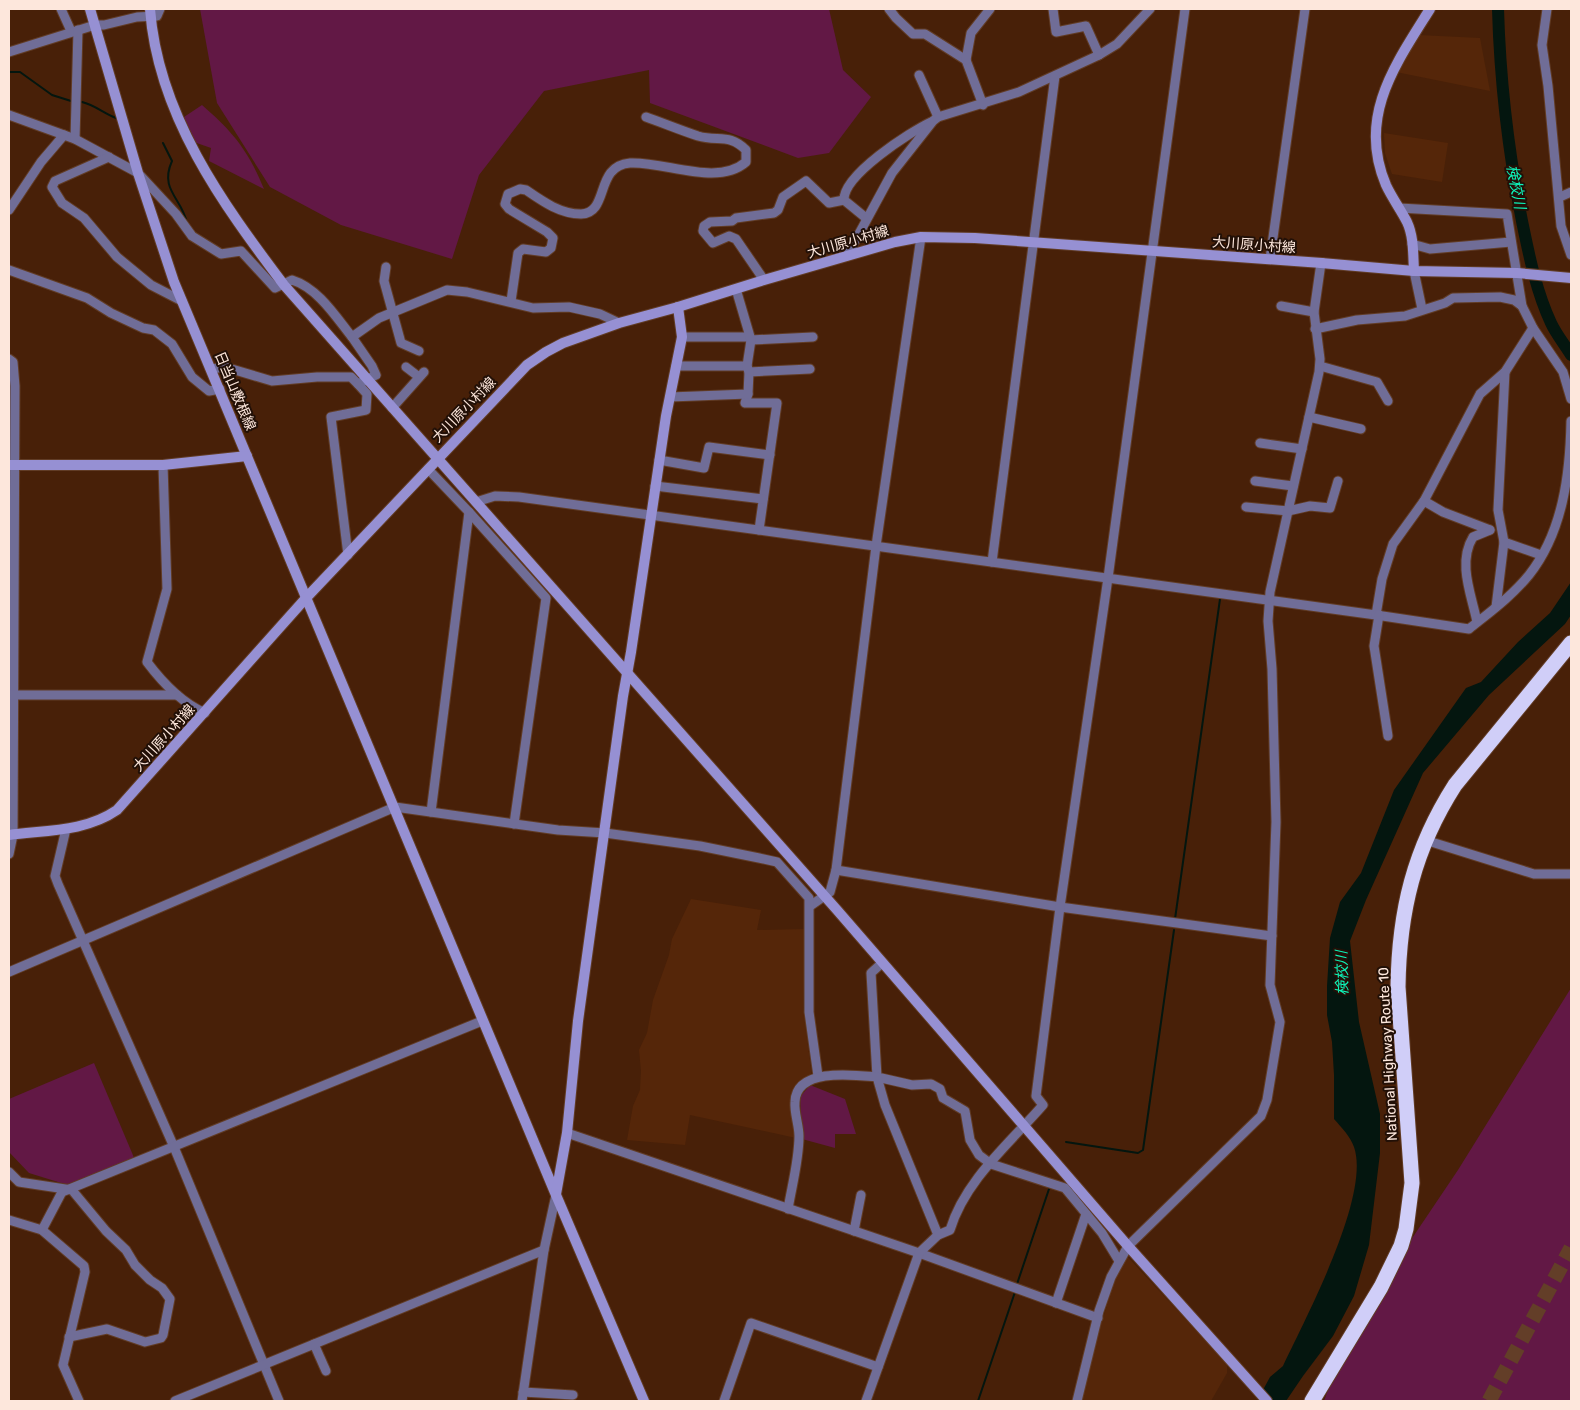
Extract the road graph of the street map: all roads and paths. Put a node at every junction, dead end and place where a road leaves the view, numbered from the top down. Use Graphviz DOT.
graph roads {
  1 [pos="62,9"];
  2 [pos="90,9"];
  3 [pos="160,9"];
  4 [pos="889,9"];
  5 [pos="990,9"];
  6 [pos="1053,9"];
  7 [pos="1150,9"];
  8 [pos="1185,9"];
  9 [pos="1305,9"];
  10 [pos="1430,9"];
  11 [pos="1547,9"];
  12 [pos="150,13"];
  13 [pos="95,25"];
  14 [pos="75,30"];
  15 [pos="9,41"];
  16 [pos="12,51"];
  17 [pos="1099,55"];
  18 [pos="966,60"];
  19 [pos="920,75"];
  20 [pos="1055,76"];
  21 [pos="983,105"];
  22 [pos="9,115"];
  23 [pos="646,117"];
  24 [pos="936,119"];
  25 [pos="64,135"];
  26 [pos="75,139"];
  27 [pos="109,157"];
  28 [pos="138,173"];
  29 [pos="1571,192"];
  30 [pos="1560,197"];
  31 [pos="844,200"];
  32 [pos="1399,208"];
  33 [pos="9,210"];
  34 [pos="866,218"];
  35 [pos="921,237"];
  36 [pos="1034,242"];
  37 [pos="1511,242"];
  38 [pos="1412,244"];
  39 [pos="1152,251"];
  40 [pos="1571,254"];
  41 [pos="847,256"];
  42 [pos="1270,259"];
  43 [pos="1321,263"];
  44 [pos="386,267"];
  45 [pos="9,270"];
  46 [pos="1414,271"];
  47 [pos="1517,273"];
  48 [pos="1571,278"];
  49 [pos="764,280"];
  50 [pos="284,285"];
  51 [pos="736,289"];
  52 [pos="182,301"];
  53 [pos="511,302"];
  54 [pos="1281,306"];
  55 [pos="1522,306"];
  56 [pos="678,308"];
  57 [pos="1422,309"];
  58 [pos="394,312"];
  59 [pos="1314,312"];
  60 [pos="619,323"];
  61 [pos="1533,328"];
  62 [pos="1315,329"];
  63 [pos="352,337"];
  64 [pos="682,337"];
  65 [pos="813,337"];
  66 [pos="750,338"];
  67 [pos="417,348"];
  68 [pos="9,359"];
  69 [pos="676,366"];
  70 [pos="1320,366"];
  71 [pos="406,367"];
  72 [pos="211,369"];
  73 [pos="748,369"];
  74 [pos="810,369"];
  75 [pos="1505,372"];
  76 [pos="362,382"];
  77 [pos="220,389"];
  78 [pos="748,394"];
  79 [pos="670,397"];
  80 [pos="1571,399"];
  81 [pos="1388,401"];
  82 [pos="392,408"];
  83 [pos="1308,417"];
  84 [pos="1571,421"];
  85 [pos="1361,430"];
  86 [pos="1260,444"];
  87 [pos="1302,448"];
  88 [pos="770,455"];
  89 [pos="248,456"];
  90 [pos="437,458"];
  91 [pos="660,460"];
  92 [pos="11,465"];
  93 [pos="163,465"];
  94 [pos="428,469"];
  95 [pos="1255,481"];
  96 [pos="1338,481"];
  97 [pos="655,486"];
  98 [pos="1293,486"];
  99 [pos="763,499"];
  100 [pos="1424,501"];
  101 [pos="476,502"];
  102 [pos="1246,507"];
  103 [pos="1288,511"];
  104 [pos="469,512"];
  105 [pos="650,515"];
  106 [pos="759,530"];
  107 [pos="1490,530"];
  108 [pos="1503,538"];
  109 [pos="876,546"];
  110 [pos="348,555"];
  111 [pos="1541,555"];
  112 [pos="992,562"];
  113 [pos="1108,578"];
  114 [pos="306,598"];
  115 [pos="1269,600"];
  116 [pos="1496,607"];
  117 [pos="1378,615"];
  118 [pos="1477,622"];
  119 [pos="1571,643"];
  120 [pos="627,672"];
  121 [pos="12,695"];
  122 [pos="177,695"];
  123 [pos="205,713"];
  124 [pos="1388,736"];
  125 [pos="395,807"];
  126 [pos="431,812"];
  127 [pos="514,824"];
  128 [pos="66,829"];
  129 [pos="605,833"];
  130 [pos="11,835"];
  131 [pos="1425,840"];
  132 [pos="9,854"];
  133 [pos="836,870"];
  134 [pos="1571,874"];
  135 [pos="824,896"];
  136 [pos="810,906"];
  137 [pos="1060,907"];
  138 [pos="1272,936"];
  139 [pos="85,941"];
  140 [pos="882,963"];
  141 [pos="9,972"];
  142 [pos="482,1021"];
  143 [pos="818,1076"];
  144 [pos="877,1077"];
  145 [pos="1024,1126"];
  146 [pos="567,1133"];
  147 [pos="174,1147"];
  148 [pos="991,1164"];
  149 [pos="9,1172"];
  150 [pos="72,1190"];
  151 [pos="556,1195"];
  152 [pos="861,1195"];
  153 [pos="788,1208"];
  154 [pos="1086,1214"];
  155 [pos="9,1220"];
  156 [pos="42,1230"];
  157 [pos="854,1231"];
  158 [pos="938,1234"];
  159 [pos="1128,1246"];
  160 [pos="544,1250"];
  161 [pos="918,1253"];
  162 [pos="1118,1261"];
  163 [pos="1056,1302"];
  164 [pos="1098,1318"];
  165 [pos="69,1337"];
  166 [pos="314,1344"];
  167 [pos="264,1365"];
  168 [pos="878,1367"];
  169 [pos="326,1371"];
  170 [pos="573,1395"];
  171 [pos="522,1396"];
  172 [pos="79,1401"];
  173 [pos="175,1401"];
  174 [pos="279,1401"];
  175 [pos="644,1401"];
  176 [pos="724,1401"];
  177 [pos="866,1401"];
  178 [pos="1077,1401"];
  179 [pos="1268,1401"];
  180 [pos="1312,1401"];
  1 -- 14 [label="street"];
  2 -- 13 [label="main road, 日当山敷根線"];
  3 -- 12 [label="street"];
  4 -- 18 [label="street"];
  5 -- 18 [label="street"];
  6 -- 17 [label="street"];
  7 -- 17 [label="street"];
  8 -- 39 [label="street"];
  9 -- 42 [label="street"];
  10 -- 32 [label="main road"];
  11 -- 30 [label="street"];
  12 -- 13 [label="street"];
  12 -- 50 [label="main road"];
  13 -- 14 [label="street"];
  13 -- 28 [label="main road, 日当山敷根線"];
  14 -- 16 [label="street"];
  14 -- 26 [label="street"];
  15 -- 16 [label="street"];
  17 -- 20 [label="street"];
  18 -- 21 [label="street"];
  19 -- 24 [label="street"];
  20 -- 21 [label="street"];
  20 -- 36 [label="street"];
  21 -- 24 [label="street"];
  22 -- 25 [label="street"];
  23 -- 53 [label="street"];
  24 -- 31 [label="street"];
  24 -- 34 [label="street"];
  25 -- 26 [label="street"];
  25 -- 33 [label="street"];
  26 -- 27 [label="street"];
  27 -- 28 [label="street"];
  27 -- 52 [label="street"];
  28 -- 50 [label="street"];
  28 -- 52 [label="main road, 日当山敷根線"];
  29 -- 30 [label="street"];
  30 -- 40 [label="street"];
  31 -- 34 [label="street"];
  31 -- 49 [label="street"];
  32 -- 37 [label="street"];
  32 -- 38 [label="main road"];
  34 -- 41 [label="street"];
  35 -- 36 [label="main road, 大川原小村線"];
  35 -- 41 [label="main road, 大川原小村線"];
  35 -- 109 [label="street"];
  36 -- 39 [label="main road, 大川原小村線"];
  36 -- 112 [label="street"];
  37 -- 38 [label="street"];
  37 -- 47 [label="street"];
  38 -- 46 [label="main road"];
  39 -- 42 [label="main road, 大川原小村線"];
  39 -- 113 [label="street"];
  41 -- 49 [label="main road, 大川原小村線"];
  42 -- 43 [label="main road, 大川原小村線"];
  43 -- 46 [label="main road, 大川原小村線"];
  43 -- 59 [label="street"];
  44 -- 58 [label="street"];
  45 -- 77 [label="street"];
  46 -- 47 [label="main road, 大川原小村線"];
  46 -- 57 [label="street"];
  47 -- 48 [label="main road, 大川原小村線"];
  47 -- 55 [label="street"];
  49 -- 51 [label="main road, 大川原小村線"];
  50 -- 63 [label="street"];
  50 -- 76 [label="main road"];
  51 -- 56 [label="main road, 大川原小村線"];
  51 -- 66 [label="street"];
  52 -- 72 [label="main road, 日当山敷根線"];
  53 -- 58 [label="street"];
  53 -- 60 [label="street"];
  54 -- 59 [label="street"];
  55 -- 57 [label="street"];
  55 -- 61 [label="street"];
  56 -- 60 [label="main road, 大川原小村線"];
  56 -- 64 [label="main road"];
  57 -- 62 [label="street"];
  58 -- 63 [label="street"];
  58 -- 67 [label="street"];
  59 -- 62 [label="street"];
  60 -- 90 [label="main road, 大川原小村線"];
  61 -- 75 [label="street"];
  61 -- 80 [label="street"];
  62 -- 70 [label="street"];
  63 -- 76 [label="street"];
  64 -- 66 [label="street"];
  64 -- 69 [label="main road"];
  65 -- 66 [label="street"];
  66 -- 73 [label="street"];
  68 -- 92 [label="street"];
  69 -- 73 [label="street"];
  69 -- 79 [label="main road"];
  70 -- 81 [label="street"];
  70 -- 83 [label="street"];
  71 -- 82 [label="street"];
  72 -- 76 [label="street"];
  72 -- 77 [label="main road, 日当山敷根線"];
  73 -- 74 [label="street"];
  73 -- 78 [label="street"];
  75 -- 100 [label="street"];
  75 -- 108 [label="street"];
  76 -- 82 [label="main road"];
  76 -- 110 [label="street"];
  77 -- 89 [label="main road, 日当山敷根線"];
  78 -- 79 [label="street"];
  78 -- 88 [label="street"];
  79 -- 91 [label="main road"];
  82 -- 90 [label="main road"];
  83 -- 85 [label="street"];
  83 -- 87 [label="street"];
  84 -- 111 [label="street"];
  86 -- 87 [label="street"];
  87 -- 98 [label="street"];
  88 -- 91 [label="street"];
  88 -- 99 [label="street"];
  89 -- 93 [label="main road"];
  89 -- 114 [label="main road, 日当山敷根線"];
  90 -- 94 [label="main road"];
  90 -- 101 [label="main road"];
  91 -- 97 [label="main road"];
  92 -- 93 [label="main road"];
  92 -- 121 [label="street"];
  93 -- 122 [label="street"];
  94 -- 104 [label="street"];
  94 -- 110 [label="main road"];
  95 -- 98 [label="street"];
  96 -- 103 [label="street"];
  97 -- 99 [label="street"];
  97 -- 105 [label="main road"];
  98 -- 103 [label="street"];
  99 -- 106 [label="street"];
  100 -- 107 [label="street"];
  100 -- 117 [label="street"];
  101 -- 105 [label="street"];
  101 -- 120 [label="main road"];
  102 -- 103 [label="street"];
  103 -- 115 [label="street"];
  104 -- 126 [label="street"];
  104 -- 127 [label="street"];
  105 -- 106 [label="street"];
  105 -- 120 [label="main road"];
  106 -- 109 [label="street"];
  107 -- 108 [label="street"];
  107 -- 118 [label="street"];
  108 -- 111 [label="street"];
  108 -- 116 [label="street"];
  109 -- 112 [label="street"];
  109 -- 133 [label="street"];
  110 -- 114 [label="main road"];
  111 -- 116 [label="street"];
  112 -- 113 [label="street"];
  113 -- 115 [label="street"];
  113 -- 137 [label="street"];
  114 -- 123 [label="main road, 大川原小村線"];
  114 -- 125 [label="main road, 日当山敷根線"];
  115 -- 117 [label="street"];
  115 -- 138 [label="street"];
  116 -- 118 [label="street"];
  117 -- 118 [label="street"];
  117 -- 124 [label="street"];
  119 -- 131 [label="highway, National Highway Route 10"];
  120 -- 129 [label="main road"];
  120 -- 135 [label="main road"];
  121 -- 122 [label="street"];
  121 -- 130 [label="street"];
  122 -- 123 [label="street"];
  123 -- 128 [label="main road, 大川原小村線"];
  125 -- 126 [label="street"];
  125 -- 139 [label="street"];
  125 -- 142 [label="main road, 日当山敷根線"];
  126 -- 127 [label="street"];
  127 -- 129 [label="street"];
  128 -- 130 [label="main road, 大川原小村線"];
  128 -- 139 [label="street"];
  129 -- 136 [label="street"];
  129 -- 146 [label="main road"];
  130 -- 132 [label="street"];
  131 -- 134 [label="street"];
  131 -- 180 [label="highway, National Highway Route 10"];
  133 -- 135 [label="street"];
  133 -- 137 [label="street"];
  135 -- 136 [label="street"];
  135 -- 140 [label="main road"];
  136 -- 143 [label="street"];
  137 -- 138 [label="street"];
  137 -- 145 [label="street"];
  138 -- 159 [label="street"];
  139 -- 141 [label="street"];
  139 -- 147 [label="street"];
  140 -- 144 [label="street"];
  140 -- 145 [label="main road"];
  142 -- 147 [label="street"];
  142 -- 151 [label="main road, 日当山敷根線"];
  143 -- 144 [label="street"];
  143 -- 153 [label="street"];
  144 -- 148 [label="street"];
  144 -- 158 [label="street"];
  145 -- 148 [label="street"];
  145 -- 159 [label="main road"];
  146 -- 151 [label="main road"];
  146 -- 153 [label="street"];
  147 -- 150 [label="street"];
  147 -- 167 [label="street"];
  148 -- 154 [label="street"];
  148 -- 158 [label="street"];
  149 -- 150 [label="street"];
  150 -- 156 [label="street"];
  150 -- 165 [label="street"];
  151 -- 160 [label="street"];
  151 -- 175 [label="main road, 日当山敷根線"];
  152 -- 157 [label="street"];
  153 -- 157 [label="street"];
  154 -- 162 [label="street"];
  154 -- 163 [label="street"];
  155 -- 156 [label="street"];
  156 -- 165 [label="street"];
  157 -- 161 [label="street"];
  158 -- 161 [label="street"];
  159 -- 162 [label="street"];
  159 -- 179 [label="main road"];
  160 -- 166 [label="street"];
  160 -- 171 [label="street"];
  161 -- 163 [label="street"];
  161 -- 168 [label="street"];
  162 -- 164 [label="street"];
  163 -- 164 [label="street"];
  164 -- 178 [label="street"];
  165 -- 172 [label="street"];
  166 -- 167 [label="street"];
  166 -- 169 [label="street"];
  167 -- 173 [label="street"];
  167 -- 174 [label="street"];
  168 -- 176 [label="street"];
  168 -- 177 [label="street"];
  170 -- 171 [label="street"];
}
